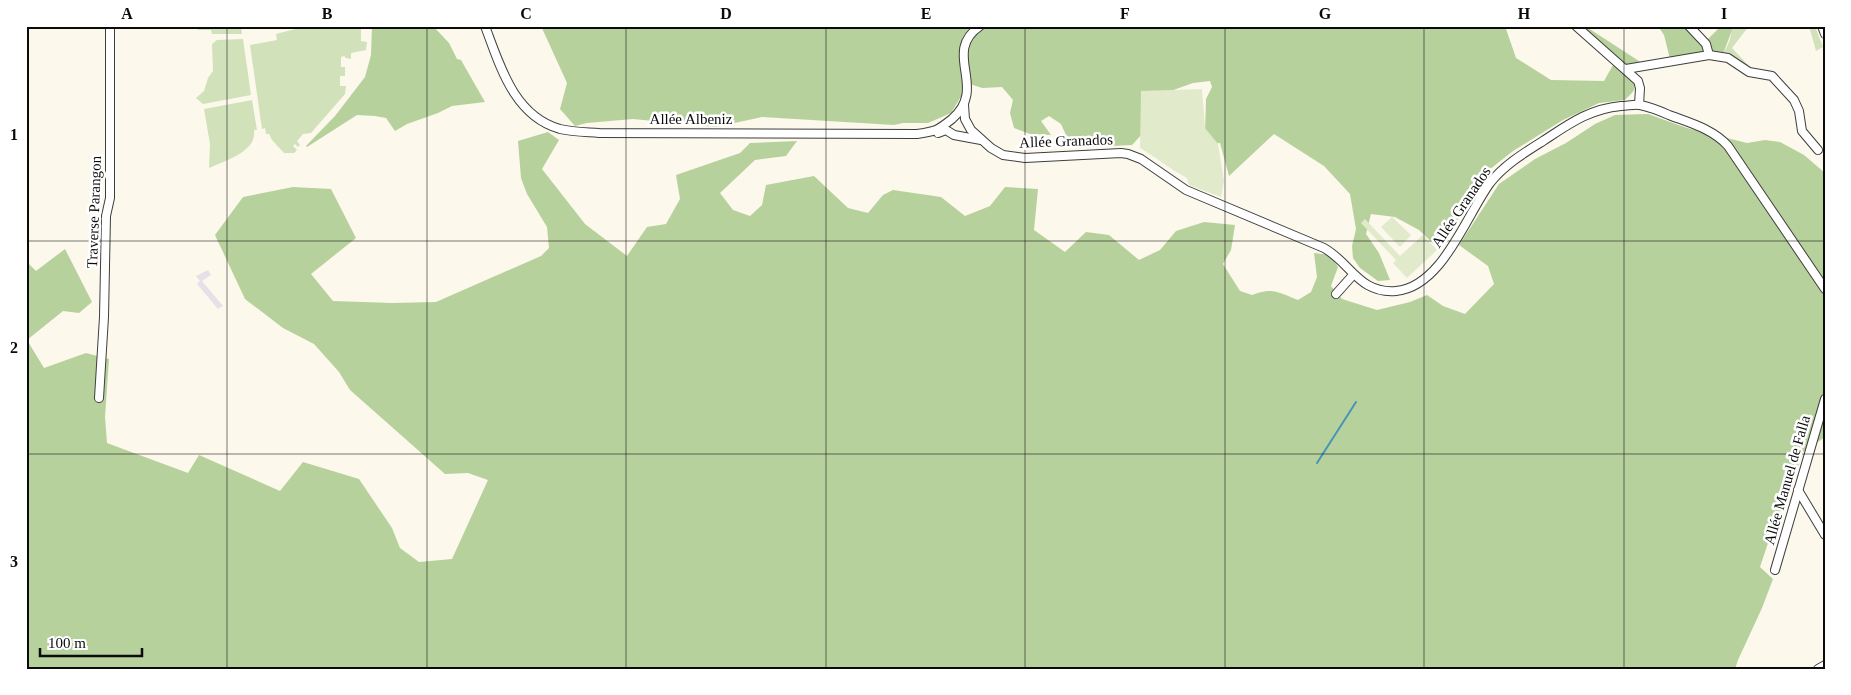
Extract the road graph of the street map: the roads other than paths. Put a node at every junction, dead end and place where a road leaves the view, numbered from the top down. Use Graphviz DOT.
graph roads {
  1 [pos="110,26"];
  2 [pos="485,26"];
  3 [pos="980,26"];
  4 [pos="1576,26"];
  5 [pos="1690,26"];
  6 [pos="1822,26"];
  7 [pos="1825,34"];
  8 [pos="1709,55"];
  9 [pos="1626,69"];
  10 [pos="964,105"];
  11 [pos="1639,105"];
  12 [pos="950,120"];
  13 [pos="946,130"];
  14 [pos="918,134"];
  15 [pos="981,140"];
  16 [pos="1818,150"];
  17 [pos="1353,276"];
  18 [pos="1825,289"];
  19 [pos="1336,294"];
  20 [pos="99,398"];
  21 [pos="1825,399"];
  22 [pos="1798,490"];
  23 [pos="1825,535"];
  24 [pos="1775,570"];
  25 [pos="1825,665"];
  26 [pos="1818,669"];
  1 -- 20 [label="street, Traverse Parangon"];
  2 -- 14 [label="street, Allée Albeniz"];
  3 -- 10 [label="street"];
  4 -- 9 [label="street"];
  5 -- 8 [label="street"];
  6 -- 7 [label="street"];
  8 -- 9 [label="street"];
  8 -- 16 [label="street"];
  9 -- 11 [label="street"];
  10 -- 12 [label="street, Allée Albeniz"];
  10 -- 15 [label="street, Allée Granados"];
  11 -- 17 [label="street, Allée Granados"];
  11 -- 18 [label="street, Allée Granados"];
  12 -- 13 [label="street, Allée Albeniz"];
  12 -- 14 [label="street, Allée Albeniz"];
  13 -- 14 [label="street, Allée Granados"];
  13 -- 15 [label="street, Allée Granados"];
  15 -- 17 [label="street, Allée Granados"];
  17 -- 19 [label="street"];
  21 -- 22 [label="street, Allée Manuel de Falla"];
  22 -- 23 [label="street"];
  22 -- 24 [label="street, Allée Manuel de Falla"];
  25 -- 26 [label="street"];
}
